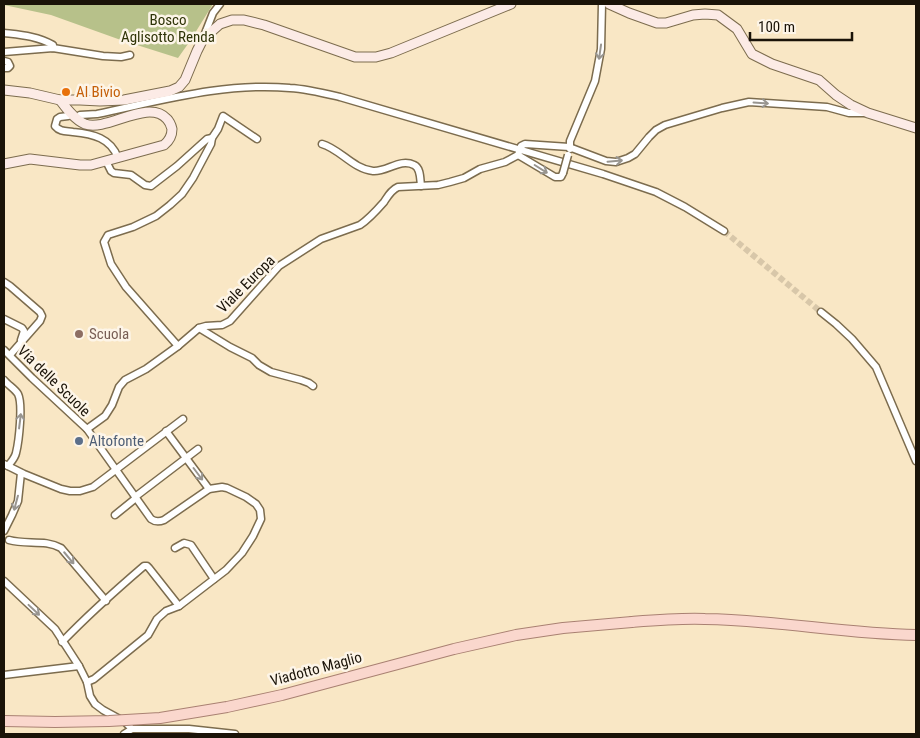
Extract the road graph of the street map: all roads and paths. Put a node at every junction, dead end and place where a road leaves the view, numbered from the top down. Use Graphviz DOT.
graph roads {
  1 [pos="220,4"];
  2 [pos="511,4"];
  3 [pos="602,4"];
  4 [pos="609,4"];
  5 [pos="4,33"];
  6 [pos="203,39"];
  7 [pos="53,48"];
  8 [pos="4,52"];
  9 [pos="130,56"];
  10 [pos="4,61"];
  11 [pos="4,68"];
  12 [pos="4,90"];
  13 [pos="60,100"];
  14 [pos="868,113"];
  15 [pos="80,115"];
  16 [pos="68,116"];
  17 [pos="916,128"];
  18 [pos="212,138"];
  19 [pos="257,139"];
  20 [pos="322,144"];
  21 [pos="569,147"];
  22 [pos="519,152"];
  23 [pos="118,158"];
  24 [pos="106,161"];
  25 [pos="4,164"];
  26 [pos="421,186"];
  27 [pos="724,231"];
  28 [pos="4,282"];
  29 [pos="821,312"];
  30 [pos="4,319"];
  31 [pos="199,328"];
  32 [pos="22,342"];
  33 [pos="178,346"];
  34 [pos="4,350"];
  35 [pos="10,355"];
  36 [pos="4,380"];
  37 [pos="313,386"];
  38 [pos="183,419"];
  39 [pos="87,430"];
  40 [pos="166,431"];
  41 [pos="198,449"];
  42 [pos="186,458"];
  43 [pos="916,461"];
  44 [pos="6,465"];
  45 [pos="115,470"];
  46 [pos="21,473"];
  47 [pos="209,489"];
  48 [pos="136,498"];
  49 [pos="115,515"];
  50 [pos="4,531"];
  51 [pos="9,540"];
  52 [pos="175,548"];
  53 [pos="214,579"];
  54 [pos="4,581"];
  55 [pos="106,601"];
  56 [pos="179,606"];
  57 [pos="916,635"];
  58 [pos="62,642"];
  59 [pos="79,666"];
  60 [pos="4,676"];
  61 [pos="87,682"];
  62 [pos="4,721"];
  63 [pos="132,728"];
  64 [pos="124,734"];
  65 [pos="235,734"];
  1 -- 6 [label="street"];
  2 -- 6 [label="street"];
  3 -- 21 [label="street, one-way"];
  4 -- 14 [label="street"];
  5 -- 7 [label="street"];
  6 -- 13 [label="street"];
  7 -- 8 [label="street"];
  7 -- 9 [label="street"];
  10 -- 11 [label="street"];
  12 -- 13 [label="street"];
  13 -- 23 [label="street"];
  14 -- 17 [label="street"];
  21 -- 14 [label="street, one-way"];
  15 -- 22 [label="street"];
  16 -- 23 [label="street"];
  18 -- 19 [label="street"];
  18 -- 24 [label="street"];
  18 -- 33 [label="street"];
  20 -- 26 [label="street"];
  21 -- 22 [label="street"];
  22 -- 21 [label="street, one-way, bridge"];
  22 -- 26 [label="street, Viale Europa"];
  22 -- 27 [label="street"];
  23 -- 24 [label="street"];
  24 -- 25 [label="street"];
  26 -- 31 [label="street, Viale Europa"];
  28 -- 32 [label="street"];
  29 -- 43 [label="street"];
  30 -- 32 [label="street"];
  31 -- 33 [label="street"];
  31 -- 37 [label="street"];
  32 -- 35 [label="street"];
  33 -- 39 [label="street"];
  34 -- 35 [label="street, Via delle Scuole"];
  35 -- 39 [label="street, Via delle Scuole"];
  44 -- 36 [label="street, one-way"];
  38 -- 40 [label="street"];
  39 -- 45 [label="street, Via delle Scuole"];
  40 -- 42 [label="street"];
  40 -- 45 [label="street"];
  41 -- 42 [label="street"];
  42 -- 47 [label="street, one-way"];
  42 -- 48 [label="street"];
  44 -- 46 [label="street"];
  45 -- 46 [label="street"];
  45 -- 48 [label="street, Via delle Scuole"];
  46 -- 50 [label="street, one-way"];
  47 -- 48 [label="street, Via delle Scuole"];
  47 -- 53 [label="street"];
  48 -- 49 [label="street"];
  51 -- 55 [label="street, one-way"];
  52 -- 53 [label="street"];
  53 -- 56 [label="street"];
  54 -- 58 [label="street, one-way"];
  55 -- 56 [label="street"];
  55 -- 58 [label="street"];
  56 -- 61 [label="street"];
  57 -- 62 [label="main road, Viadotto Maglio, bridge"];
  58 -- 59 [label="street"];
  59 -- 60 [label="street"];
  59 -- 61 [label="street"];
  61 -- 63 [label="street"];
  63 -- 64 [label="street"];
  63 -- 65 [label="street"];
}
